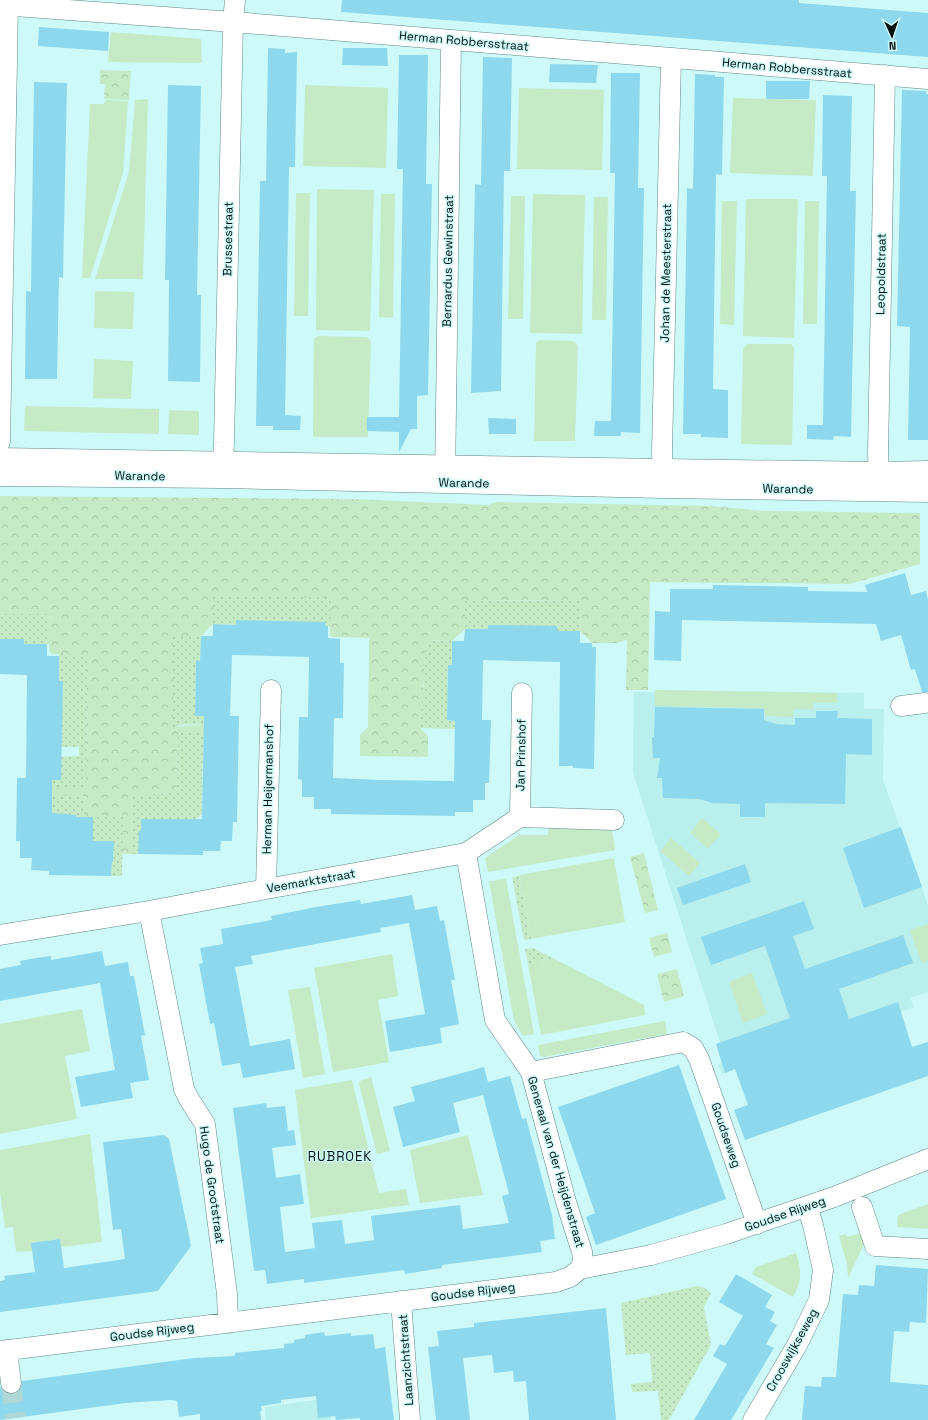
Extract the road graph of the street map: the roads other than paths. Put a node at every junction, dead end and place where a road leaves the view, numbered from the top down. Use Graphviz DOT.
graph roads {
  1 [pos="235,0"];
  2 [pos="4,5"];
  3 [pos="233,22"];
  4 [pos="451,40"];
  5 [pos="671,58"];
  6 [pos="885,76"];
  7 [pos="928,79"];
  8 [pos="0,442"];
  9 [pos="0,459"];
  10 [pos="222,469"];
  11 [pos="928,472"];
  12 [pos="879,473"];
  13 [pos="446,474"];
  14 [pos="0,475"];
  15 [pos="663,478"];
  16 [pos="928,491"];
  17 [pos="271,690"];
  18 [pos="522,693"];
  19 [pos="925,702"];
  20 [pos="901,706"];
  21 [pos="520,817"];
  22 [pos="614,820"];
  23 [pos="466,853"];
  24 [pos="266,889"];
  25 [pos="149,911"];
  26 [pos="0,935"];
  27 [pos="530,1072"];
  28 [pos="928,1159"];
  29 [pos="807,1206"];
  30 [pos="862,1208"];
  31 [pos="757,1224"];
  32 [pos="928,1249"];
  33 [pos="580,1269"];
  34 [pos="401,1301"];
  35 [pos="228,1323"];
  36 [pos="3,1350"];
  37 [pos="11,1383"];
  38 [pos="410,1420"];
  39 [pos="753,1420"];
  1 -- 3 [label="street, Brussestraat"];
  2 -- 3 [label="street, Herman Robbersstraat"];
  2 -- 8 [label="street"];
  3 -- 4 [label="street, Herman Robbersstraat"];
  3 -- 10 [label="street, Brussestraat"];
  4 -- 5 [label="street, Herman Robbersstraat"];
  4 -- 13 [label="street, Bernardus Gewinstraat"];
  5 -- 6 [label="street, Herman Robbersstraat"];
  5 -- 15 [label="street, Johan de Meesterstraat"];
  6 -- 7 [label="street, Herman Robbersstraat"];
  6 -- 12 [label="street, Leopoldstraat"];
  9 -- 10 [label="street, Warande"];
  10 -- 13 [label="street, Warande"];
  10 -- 14 [label="street, Warande"];
  11 -- 12 [label="street, Warande"];
  12 -- 15 [label="street, Warande"];
  13 -- 15 [label="street, Warande"];
  15 -- 16 [label="street, Warande"];
  17 -- 24 [label="street, Herman Heijermanshof"];
  18 -- 21 [label="street, Jan Prinshof"];
  19 -- 20 [label="street"];
  21 -- 22 [label="street"];
  21 -- 23 [label="street, Veemarktstraat"];
  23 -- 24 [label="street, Veemarktstraat"];
  23 -- 27 [label="street, Generaal van der Heijdenstraat"];
  24 -- 25 [label="street, Veemarktstraat"];
  25 -- 26 [label="street, Veemarktstraat"];
  25 -- 35 [label="street, Hugo de Grootstraat"];
  27 -- 31 [label="street, Goudseweg"];
  27 -- 33 [label="street, Generaal van der Heijdenstraat"];
  28 -- 29 [label="street, Goudse Rijweg"];
  29 -- 31 [label="street, Goudse Rijweg"];
  29 -- 39 [label="street, Crooswijkseweg"];
  30 -- 32 [label="street"];
  31 -- 33 [label="street, Goudse Rijweg"];
  33 -- 34 [label="street, Goudse Rijweg"];
  34 -- 35 [label="street, Goudse Rijweg"];
  34 -- 38 [label="street, Laanzichtstraat"];
  35 -- 36 [label="street, Goudse Rijweg"];
  36 -- 37 [label="street"];
}
